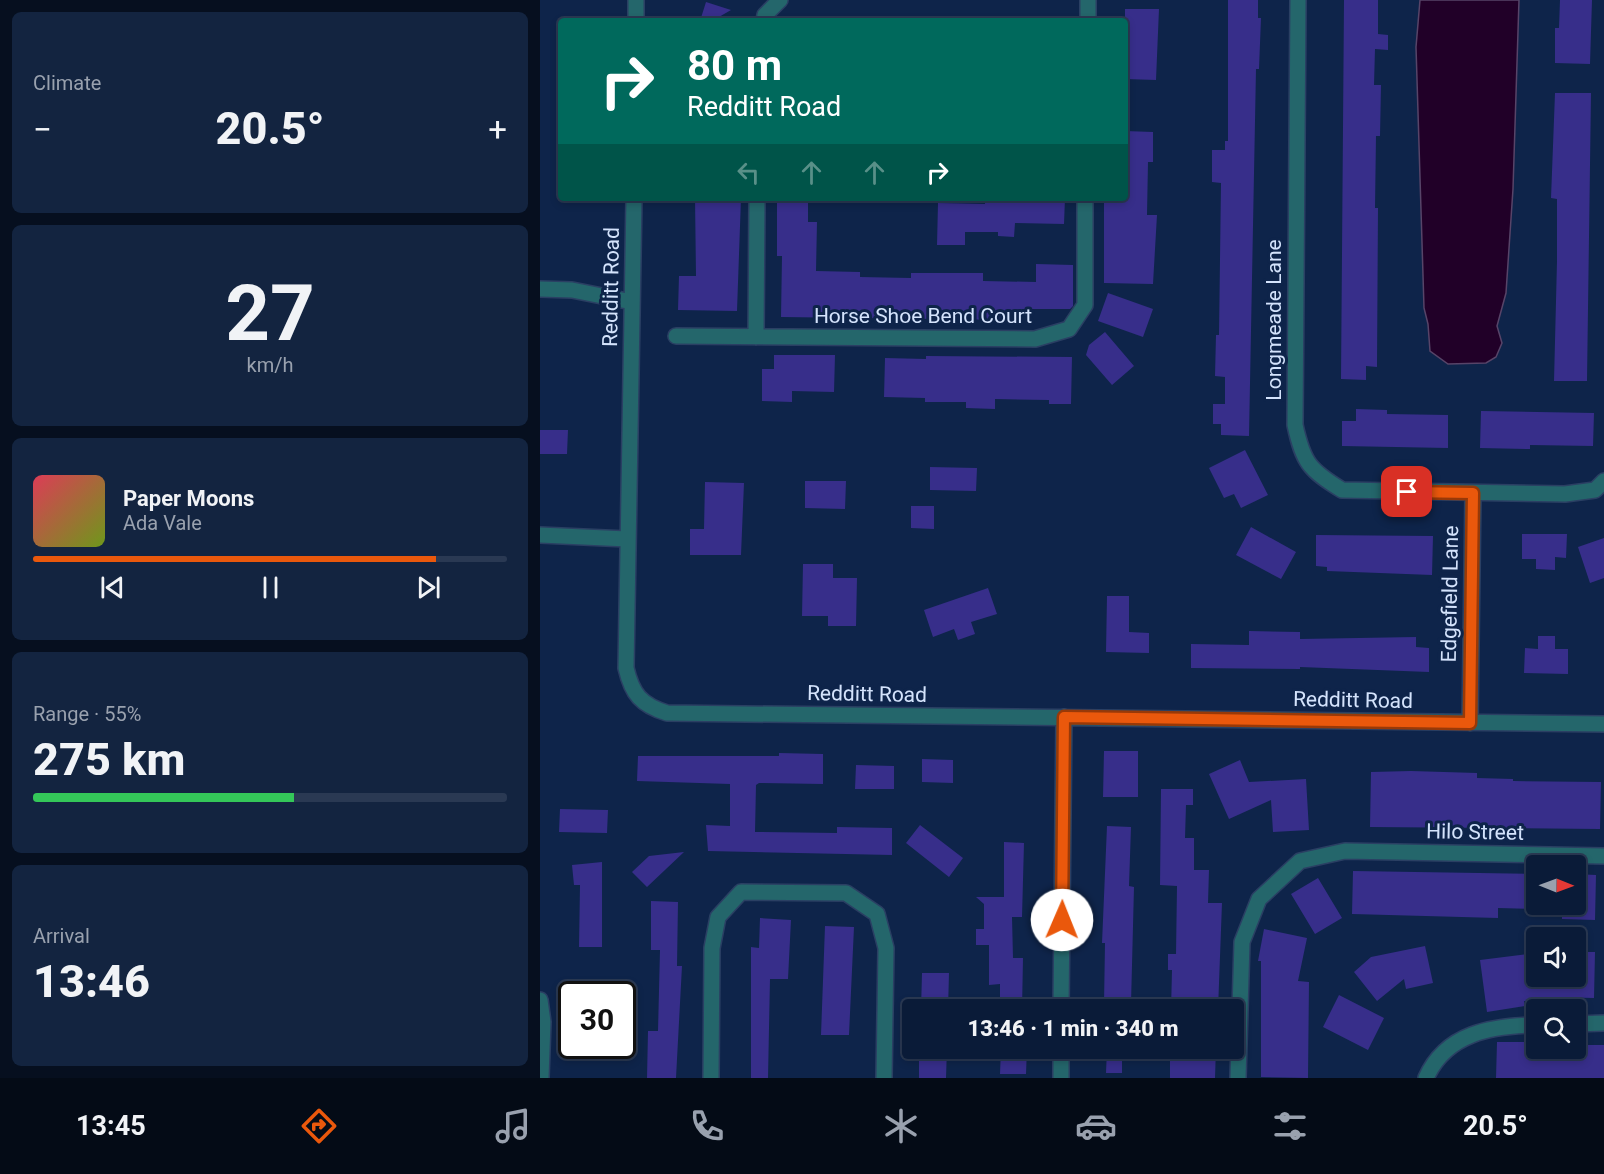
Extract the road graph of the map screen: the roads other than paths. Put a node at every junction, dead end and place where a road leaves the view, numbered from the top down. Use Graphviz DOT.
graph roads {
  1 [pos="636,0"];
  2 [pos="780,0"];
  3 [pos="1088,0"];
  4 [pos="1298,0"];
  5 [pos="636,18"];
  6 [pos="764,18"];
  7 [pos="1088,18"];
  8 [pos="634,201"];
  9 [pos="757,201"];
  10 [pos="1085,201"];
  11 [pos="540,289"];
  12 [pos="632,303"];
  13 [pos="676,336"];
  14 [pos="756,337"];
  15 [pos="1604,482"];
  16 [pos="1473,493"];
  17 [pos="540,535"];
  18 [pos="627,539"];
  19 [pos="1064,717"];
  20 [pos="1470,723"];
  21 [pos="1604,724"];
  22 [pos="1604,856"];
  23 [pos="1061,999"];
  24 [pos="540,1000"];
  25 [pos="1604,1023"];
  26 [pos="1586,1024"];
  27 [pos="1526,1025"];
  28 [pos="1061,1059"];
  29 [pos="541,1078"];
  30 [pos="711,1078"];
  31 [pos="884,1078"];
  32 [pos="1061,1078"];
  33 [pos="1238,1078"];
  34 [pos="1426,1078"];
  1 -- 5 [label="street"];
  2 -- 6 [label="street"];
  3 -- 7 [label="street"];
  4 -- 16 [label="street, Longmeade Lane"];
  8 -- 12 [label="street, Redditt Road"];
  9 -- 14 [label="street"];
  10 -- 14 [label="street, Horse Shoe Bend Court"];
  11 -- 12 [label="street"];
  12 -- 18 [label="street, Redditt Road"];
  13 -- 14 [label="street, Horse Shoe Bend Court"];
  15 -- 16 [label="street"];
  16 -- 20 [label="street, Edgefield Lane"];
  17 -- 18 [label="street"];
  18 -- 19 [label="street, Redditt Road"];
  19 -- 20 [label="street, Redditt Road"];
  19 -- 23 [label="street"];
  20 -- 21 [label="street, Redditt Road"];
  22 -- 33 [label="street, Hilo Street"];
  24 -- 29 [label="street"];
  25 -- 26 [label="street"];
  27 -- 34 [label="street"];
  28 -- 32 [label="street"];
  30 -- 31 [label="street"];
}
